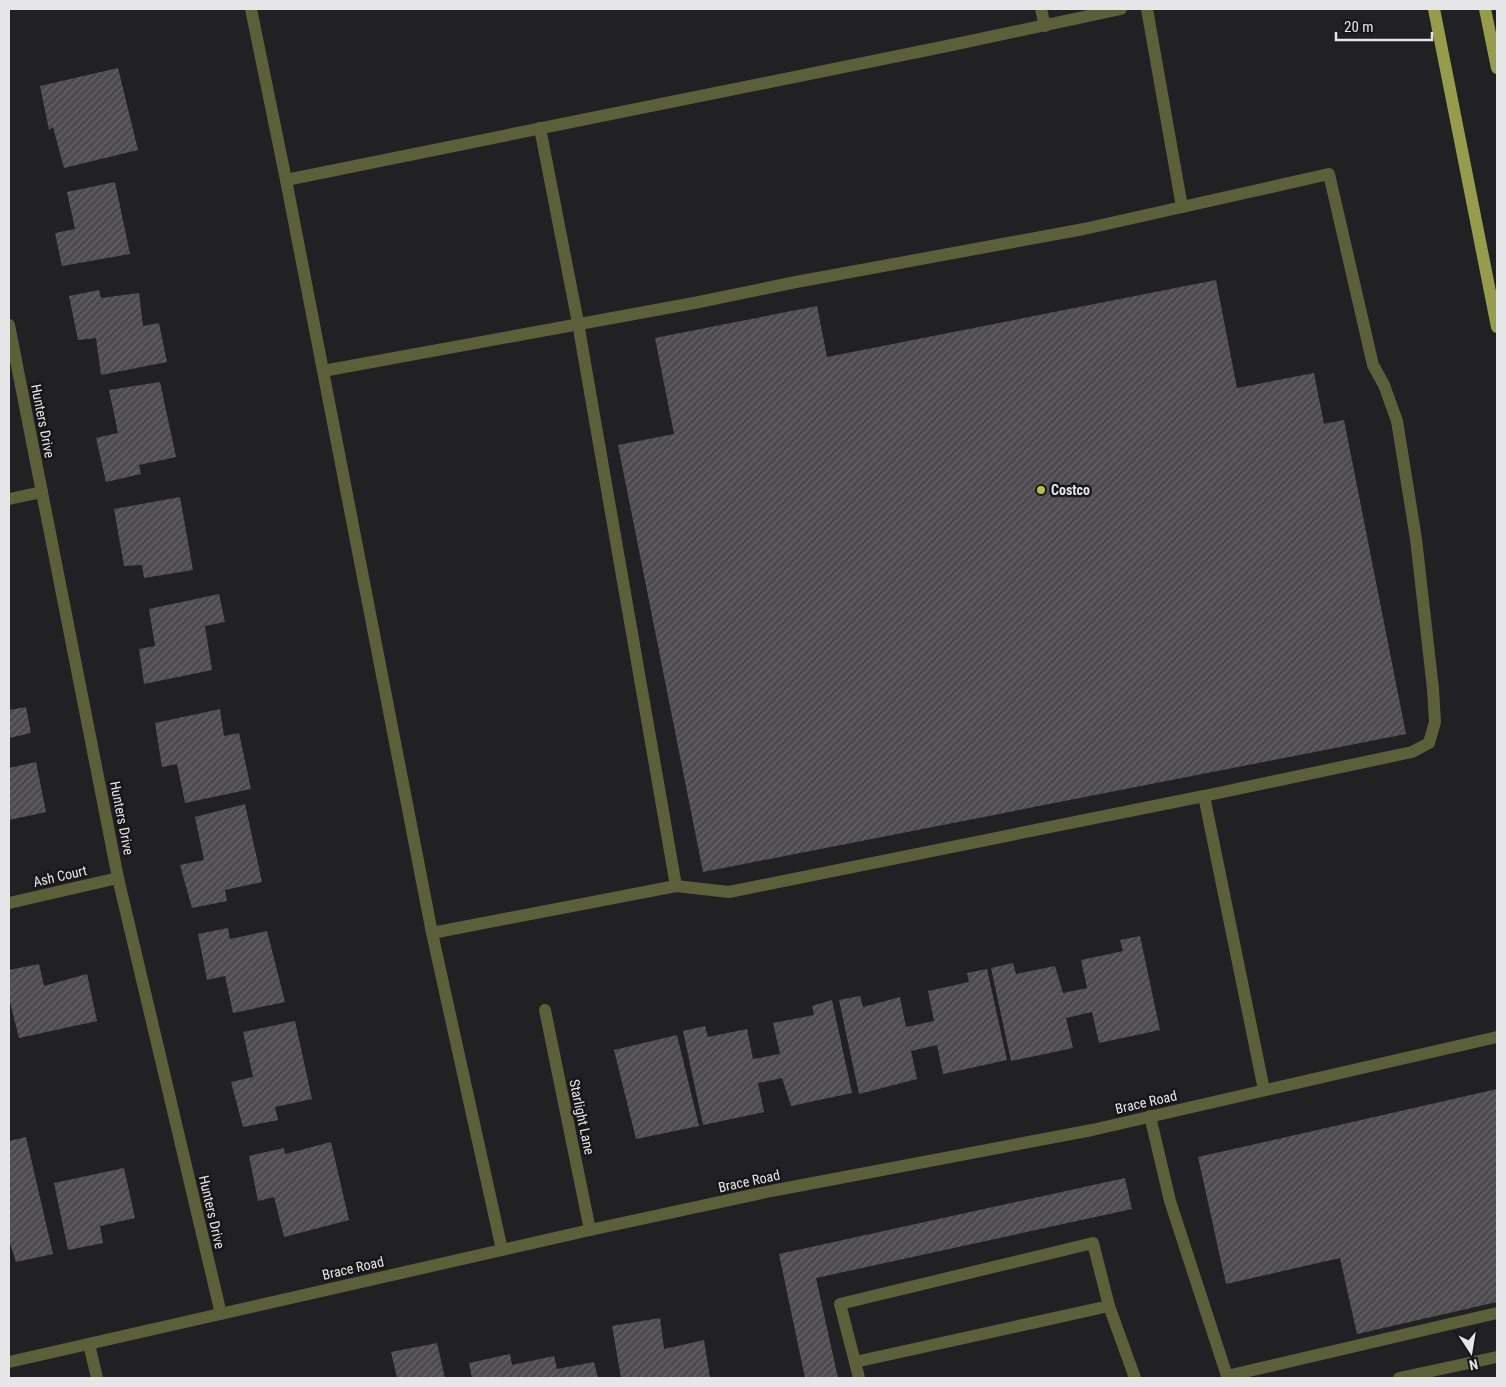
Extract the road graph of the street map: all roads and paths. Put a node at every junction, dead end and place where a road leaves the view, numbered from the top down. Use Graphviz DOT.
graph roads {
  1 [pos="251,9"];
  2 [pos="1041,9"];
  3 [pos="1122,9"];
  4 [pos="1147,9"];
  5 [pos="1434,9"];
  6 [pos="1485,9"];
  7 [pos="1044,26"];
  8 [pos="1497,68"];
  9 [pos="540,128"];
  10 [pos="286,180"];
  11 [pos="1182,206"];
  12 [pos="578,323"];
  13 [pos="9,325"];
  14 [pos="1497,327"];
  15 [pos="323,371"];
  16 [pos="42,492"];
  17 [pos="9,499"];
  18 [pos="1204,796"];
  19 [pos="118,878"];
  20 [pos="676,886"];
  21 [pos="9,903"];
  22 [pos="432,933"];
  23 [pos="545,1010"];
  24 [pos="1497,1037"];
  25 [pos="1264,1090"];
  26 [pos="1150,1116"];
  27 [pos="590,1230"];
  28 [pos="502,1250"];
  29 [pos="1109,1306"];
  30 [pos="1497,1313"];
  31 [pos="221,1314"];
  32 [pos="89,1344"];
  33 [pos="1497,1357"];
  34 [pos="9,1362"];
  35 [pos="855,1362"];
  36 [pos="1227,1377"];
  37 [pos="97,1378"];
  38 [pos="859,1378"];
  39 [pos="1135,1378"];
  40 [pos="1399,1378"];
  1 -- 10 [label="street"];
  2 -- 7 [label="street"];
  3 -- 7 [label="street"];
  4 -- 11 [label="street"];
  5 -- 14 [label="main road"];
  6 -- 8 [label="main road"];
  7 -- 9 [label="street"];
  9 -- 10 [label="street"];
  9 -- 12 [label="street"];
  10 -- 15 [label="street"];
  11 -- 12 [label="street"];
  11 -- 18 [label="street"];
  12 -- 15 [label="street"];
  12 -- 20 [label="street"];
  13 -- 16 [label="street, Hunters Drive"];
  15 -- 22 [label="street"];
  16 -- 17 [label="street"];
  16 -- 19 [label="street, Hunters Drive"];
  18 -- 20 [label="street"];
  18 -- 25 [label="street"];
  19 -- 21 [label="street, Ash Court"];
  19 -- 31 [label="street, Hunters Drive"];
  20 -- 22 [label="street"];
  22 -- 28 [label="street"];
  23 -- 27 [label="street, Starlight Lane"];
  24 -- 25 [label="street, Brace Road"];
  25 -- 26 [label="street, Brace Road"];
  26 -- 27 [label="street, Brace Road"];
  26 -- 36 [label="street"];
  27 -- 28 [label="street, Brace Road"];
  28 -- 31 [label="street, Brace Road"];
  29 -- 35 [label="street"];
  29 -- 35 [label="street"];
  29 -- 39 [label="street"];
  30 -- 36 [label="street"];
  31 -- 32 [label="street, Brace Road"];
  32 -- 34 [label="street, Brace Road"];
  32 -- 37 [label="street"];
  33 -- 40 [label="street"];
  35 -- 38 [label="street"];
}
